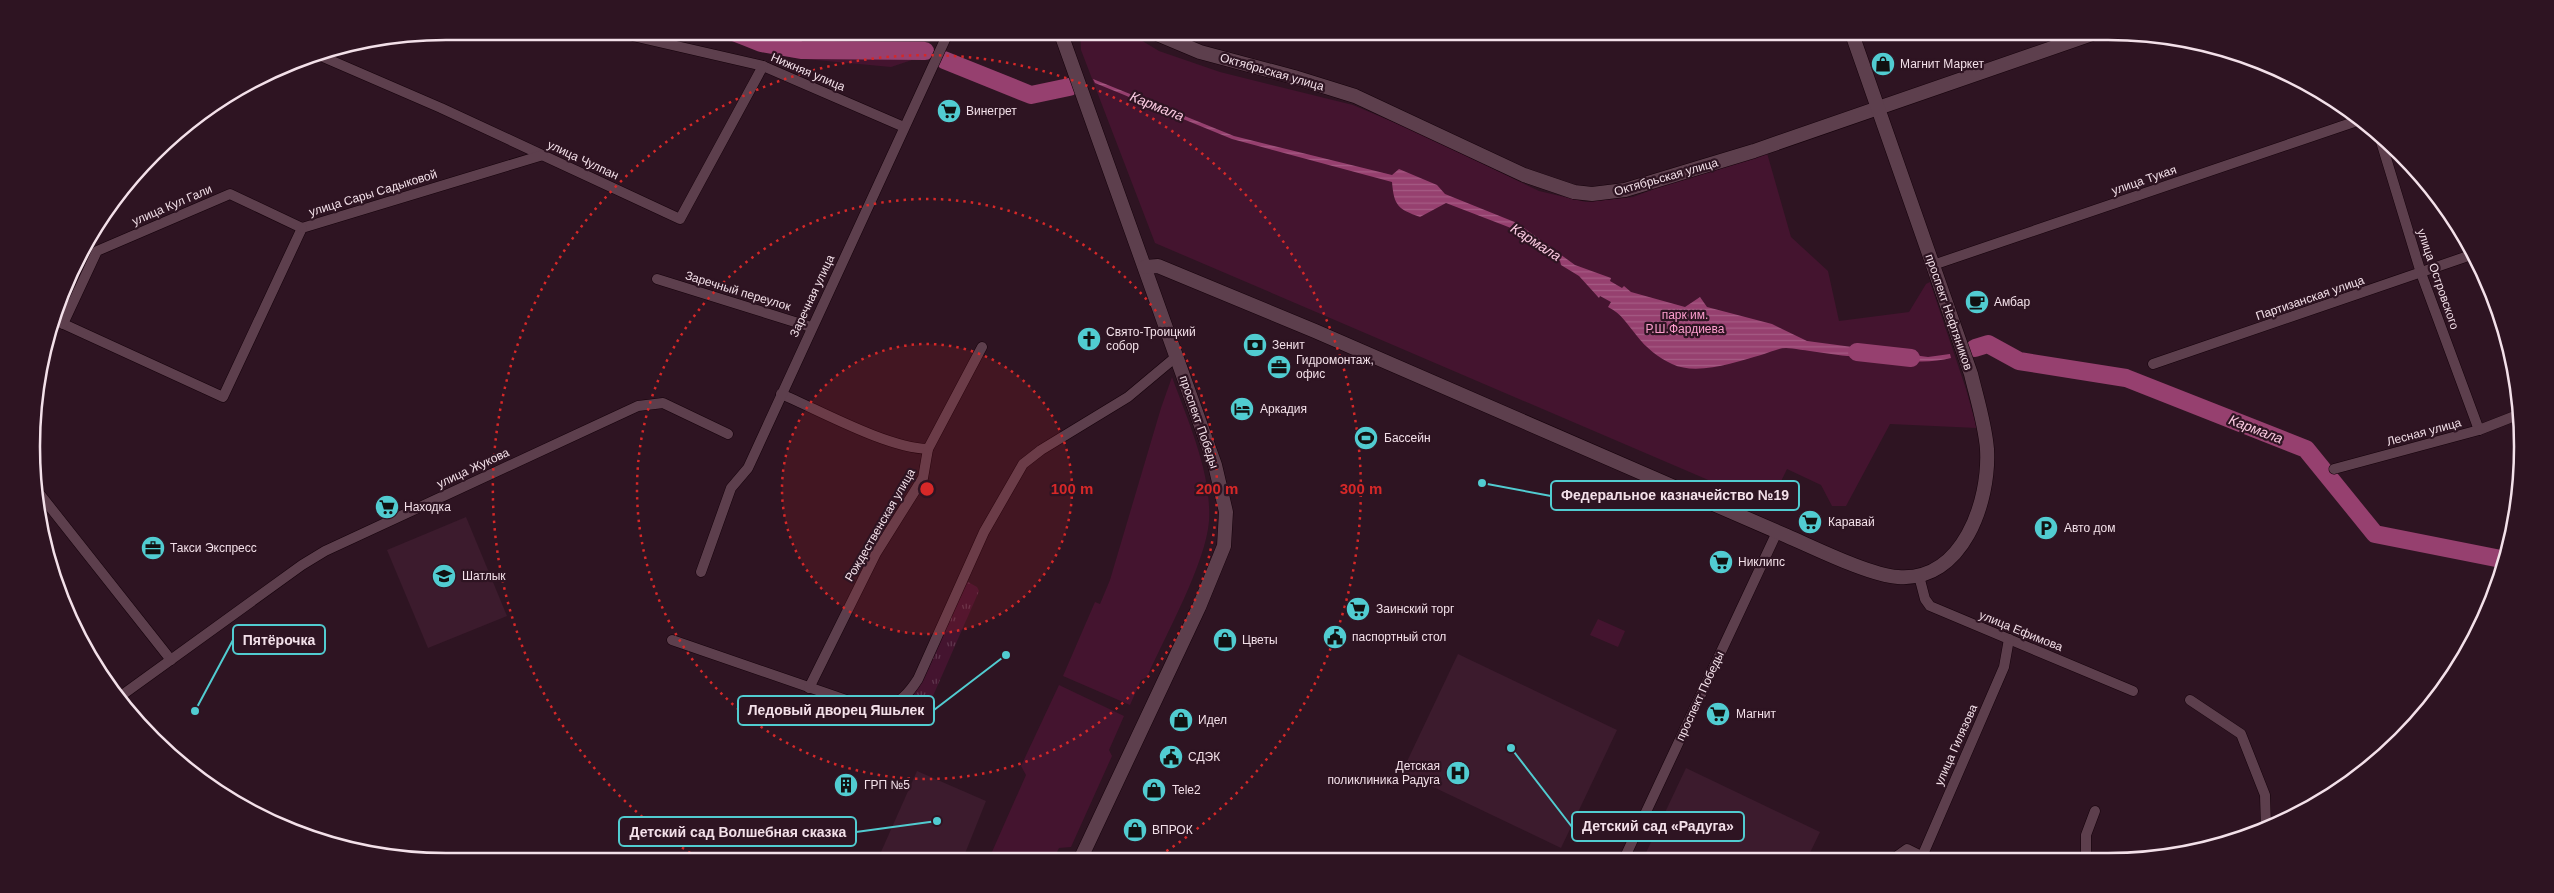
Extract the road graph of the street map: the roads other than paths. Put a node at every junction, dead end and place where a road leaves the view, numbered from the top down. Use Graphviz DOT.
graph roads {
  1 [pos="650,40"];
  2 [pos="945,40"];
  3 [pos="1063,40"];
  4 [pos="1067,40"];
  5 [pos="1171,40"];
  6 [pos="1854,40"];
  7 [pos="2075,40"];
  8 [pos="1066,48"];
  9 [pos="326,59"];
  10 [pos="763,66"];
  11 [pos="1878,108"];
  12 [pos="2353,122"];
  13 [pos="904,128"];
  14 [pos="2383,147"];
  15 [pos="543,155"];
  16 [pos="302,228"];
  17 [pos="2467,257"];
  18 [pos="1933,265"];
  19 [pos="1145,267"];
  20 [pos="2421,273"];
  21 [pos="657,279"];
  22 [pos="60,322"];
  23 [pos="811,327"];
  24 [pos="982,347"];
  25 [pos="1176,356"];
  26 [pos="2153,364"];
  27 [pos="781,394"];
  28 [pos="2513,417"];
  29 [pos="2479,430"];
  30 [pos="728,434"];
  31 [pos="928,449"];
  32 [pos="2334,469"];
  33 [pos="43,499"];
  34 [pos="1777,532"];
  35 [pos="701,572"];
  36 [pos="1919,576"];
  37 [pos="2009,639"];
  38 [pos="672,640"];
  39 [pos="171,660"];
  40 [pos="809,688"];
  41 [pos="2133,691"];
  42 [pos="124,694"];
  43 [pos="2190,700"];
  44 [pos="2095,811"];
  45 [pos="2266,821"];
  46 [pos="1083,853"];
  47 [pos="1627,853"];
  48 [pos="1901,853"];
  49 [pos="1914,853"];
  50 [pos="1923,853"];
  51 [pos="2086,853"];
  1 -- 10 [label="street, Нижняя улица"];
  2 -- 13 [label="street, Заречная улица"];
  3 -- 8 [label="main road, проспект Победы"];
  4 -- 8 [label="main road"];
  5 -- 11 [label="main road, Октябрьская улица"];
  6 -- 11 [label="main road, проспект Нефтяников"];
  7 -- 11 [label="main road, Октябрьская улица"];
  8 -- 19 [label="main road, проспект Победы"];
  9 -- 15 [label="street, улица Чулпан"];
  10 -- 13 [label="street, Нижняя улица"];
  10 -- 15 [label="street, улица Чулпан"];
  11 -- 18 [label="main road, проспект Нефтяников"];
  12 -- 18 [label="street, улица Тукая"];
  13 -- 23 [label="street, Заречная улица"];
  14 -- 20 [label="street, улица Островского"];
  15 -- 16 [label="street, улица Сары Садыковой"];
  16 -- 22 [label="street, улица Кул Гали"];
  16 -- 22 [label="street, улица Сары Садыковой"];
  17 -- 20 [label="street, Партизанская улица"];
  18 -- 36 [label="main road, проспект Нефтяников"];
  19 -- 25 [label="main road, проспект Победы"];
  19 -- 34 [label="main road"];
  20 -- 26 [label="street, Партизанская улица"];
  20 -- 29 [label="street, улица Островского"];
  21 -- 23 [label="street, Заречный переулок"];
  23 -- 27 [label="street, Заречная улица"];
  24 -- 31 [label="street, Рождественская улица"];
  25 -- 40 [label="street"];
  25 -- 46 [label="main road, проспект Победы"];
  27 -- 31 [label="street"];
  27 -- 35 [label="street, Заречная улица"];
  28 -- 29 [label="street, Лесная улица"];
  29 -- 32 [label="street, Лесная улица"];
  30 -- 39 [label="street, улица Жукова"];
  31 -- 40 [label="street, Рождественская улица"];
  33 -- 39 [label="street"];
  34 -- 36 [label="main road"];
  34 -- 47 [label="street, проспект Победы"];
  36 -- 37 [label="street, улица Ефимова"];
  37 -- 41 [label="street, улица Ефимова"];
  37 -- 50 [label="street, улица Гилязова"];
  38 -- 40 [label="street"];
  39 -- 42 [label="street, улица Жукова"];
  43 -- 45 [label="street"];
  44 -- 51 [label="street"];
  48 -- 49 [label="street"];
}
